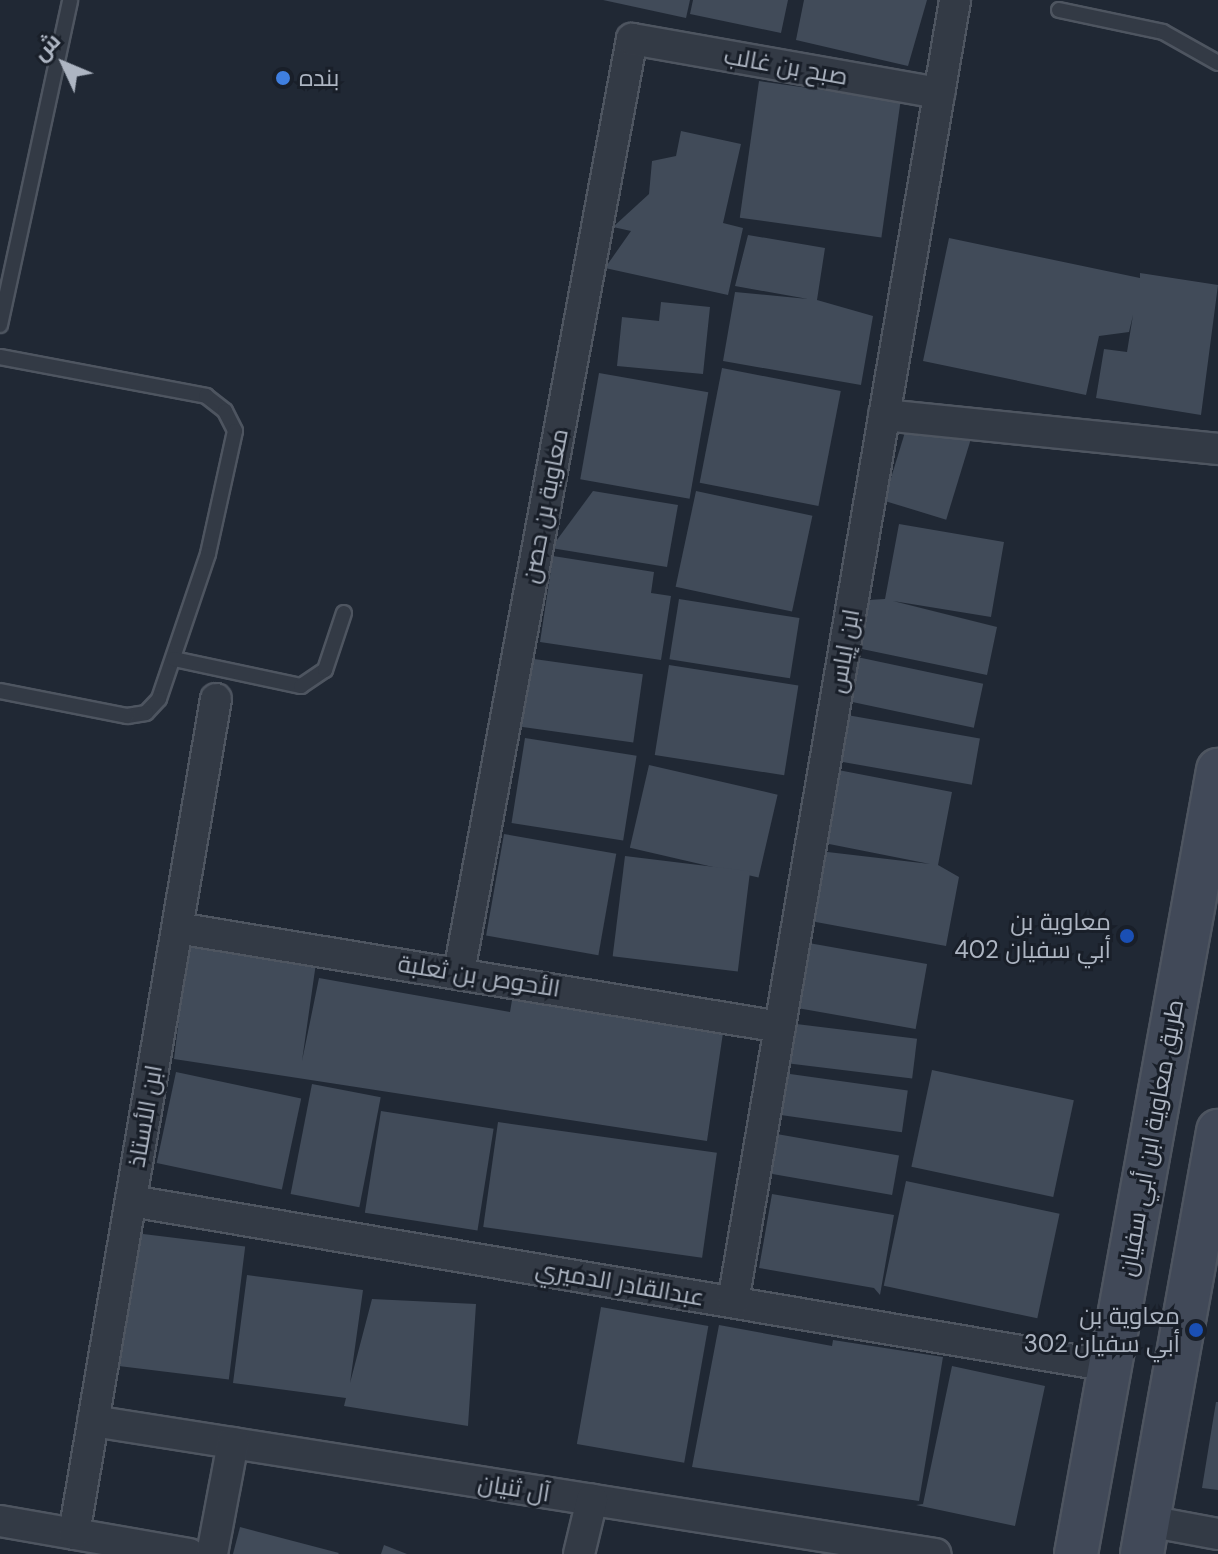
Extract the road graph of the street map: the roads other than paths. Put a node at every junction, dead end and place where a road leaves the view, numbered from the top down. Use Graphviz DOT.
graph roads {
  1 [pos="70,0"];
  2 [pos="955,0"];
  3 [pos="1059,10"];
  4 [pos="632,39"];
  5 [pos="1218,63"];
  6 [pos="939,93"];
  7 [pos="0,325"];
  8 [pos="0,357"];
  9 [pos="884,415"];
  10 [pos="1218,449"];
  11 [pos="344,613"];
  12 [pos="174,659"];
  13 [pos="0,691"];
  14 [pos="216,699"];
  15 [pos="1218,770"];
  16 [pos="177,928"];
  17 [pos="459,972"];
  18 [pos="780,1027"];
  19 [pos="1218,1131"];
  20 [pos="131,1201"];
  21 [pos="733,1302"];
  22 [pos="1110,1366"];
  23 [pos="93,1421"];
  24 [pos="233,1443"];
  25 [pos="592,1500"];
  26 [pos="0,1521"];
  27 [pos="74,1534"];
  28 [pos="1218,1534"];
  29 [pos="1145,1537"];
  30 [pos="189,1554"];
  31 [pos="212,1554"];
  32 [pos="579,1554"];
  33 [pos="936,1554"];
  34 [pos="1076,1554"];
  1 -- 7 [label="lane"];
  2 -- 6 [label="street, ابن إياس"];
  3 -- 5 [label="lane"];
  4 -- 6 [label="street, صبح بن غالب"];
  4 -- 17 [label="street, معاوية بن حصن"];
  6 -- 9 [label="street, ابن إياس"];
  8 -- 12 [label="lane"];
  9 -- 10 [label="street"];
  9 -- 18 [label="street, ابن إياس"];
  11 -- 12 [label="lane"];
  12 -- 13 [label="lane"];
  14 -- 16 [label="street, ابن الأستاذ"];
  15 -- 22 [label="street, طريق معاوية ابن أبي سفيان"];
  16 -- 17 [label="street, الأحوص بن ثعلبة"];
  16 -- 20 [label="street, ابن الأستاذ"];
  17 -- 18 [label="street, الأحوص بن ثعلبة"];
  18 -- 21 [label="street, ابن إياس"];
  19 -- 29 [label="street"];
  20 -- 21 [label="street, عبدالقادر الدميري"];
  20 -- 23 [label="street, ابن الأستاذ"];
  21 -- 22 [label="street, عبدالقادر الدميري"];
  22 -- 34 [label="street, طريق معاوية ابن أبي سفيان"];
  23 -- 24 [label="street, آل ثنيان"];
  23 -- 27 [label="street, ابن الأستاذ"];
  24 -- 25 [label="street, آل ثنيان"];
  24 -- 31 [label="street"];
  25 -- 32 [label="street"];
  25 -- 33 [label="street, آل ثنيان"];
  26 -- 27 [label="street"];
  27 -- 30 [label="street"];
  28 -- 29 [label="street"];
}
